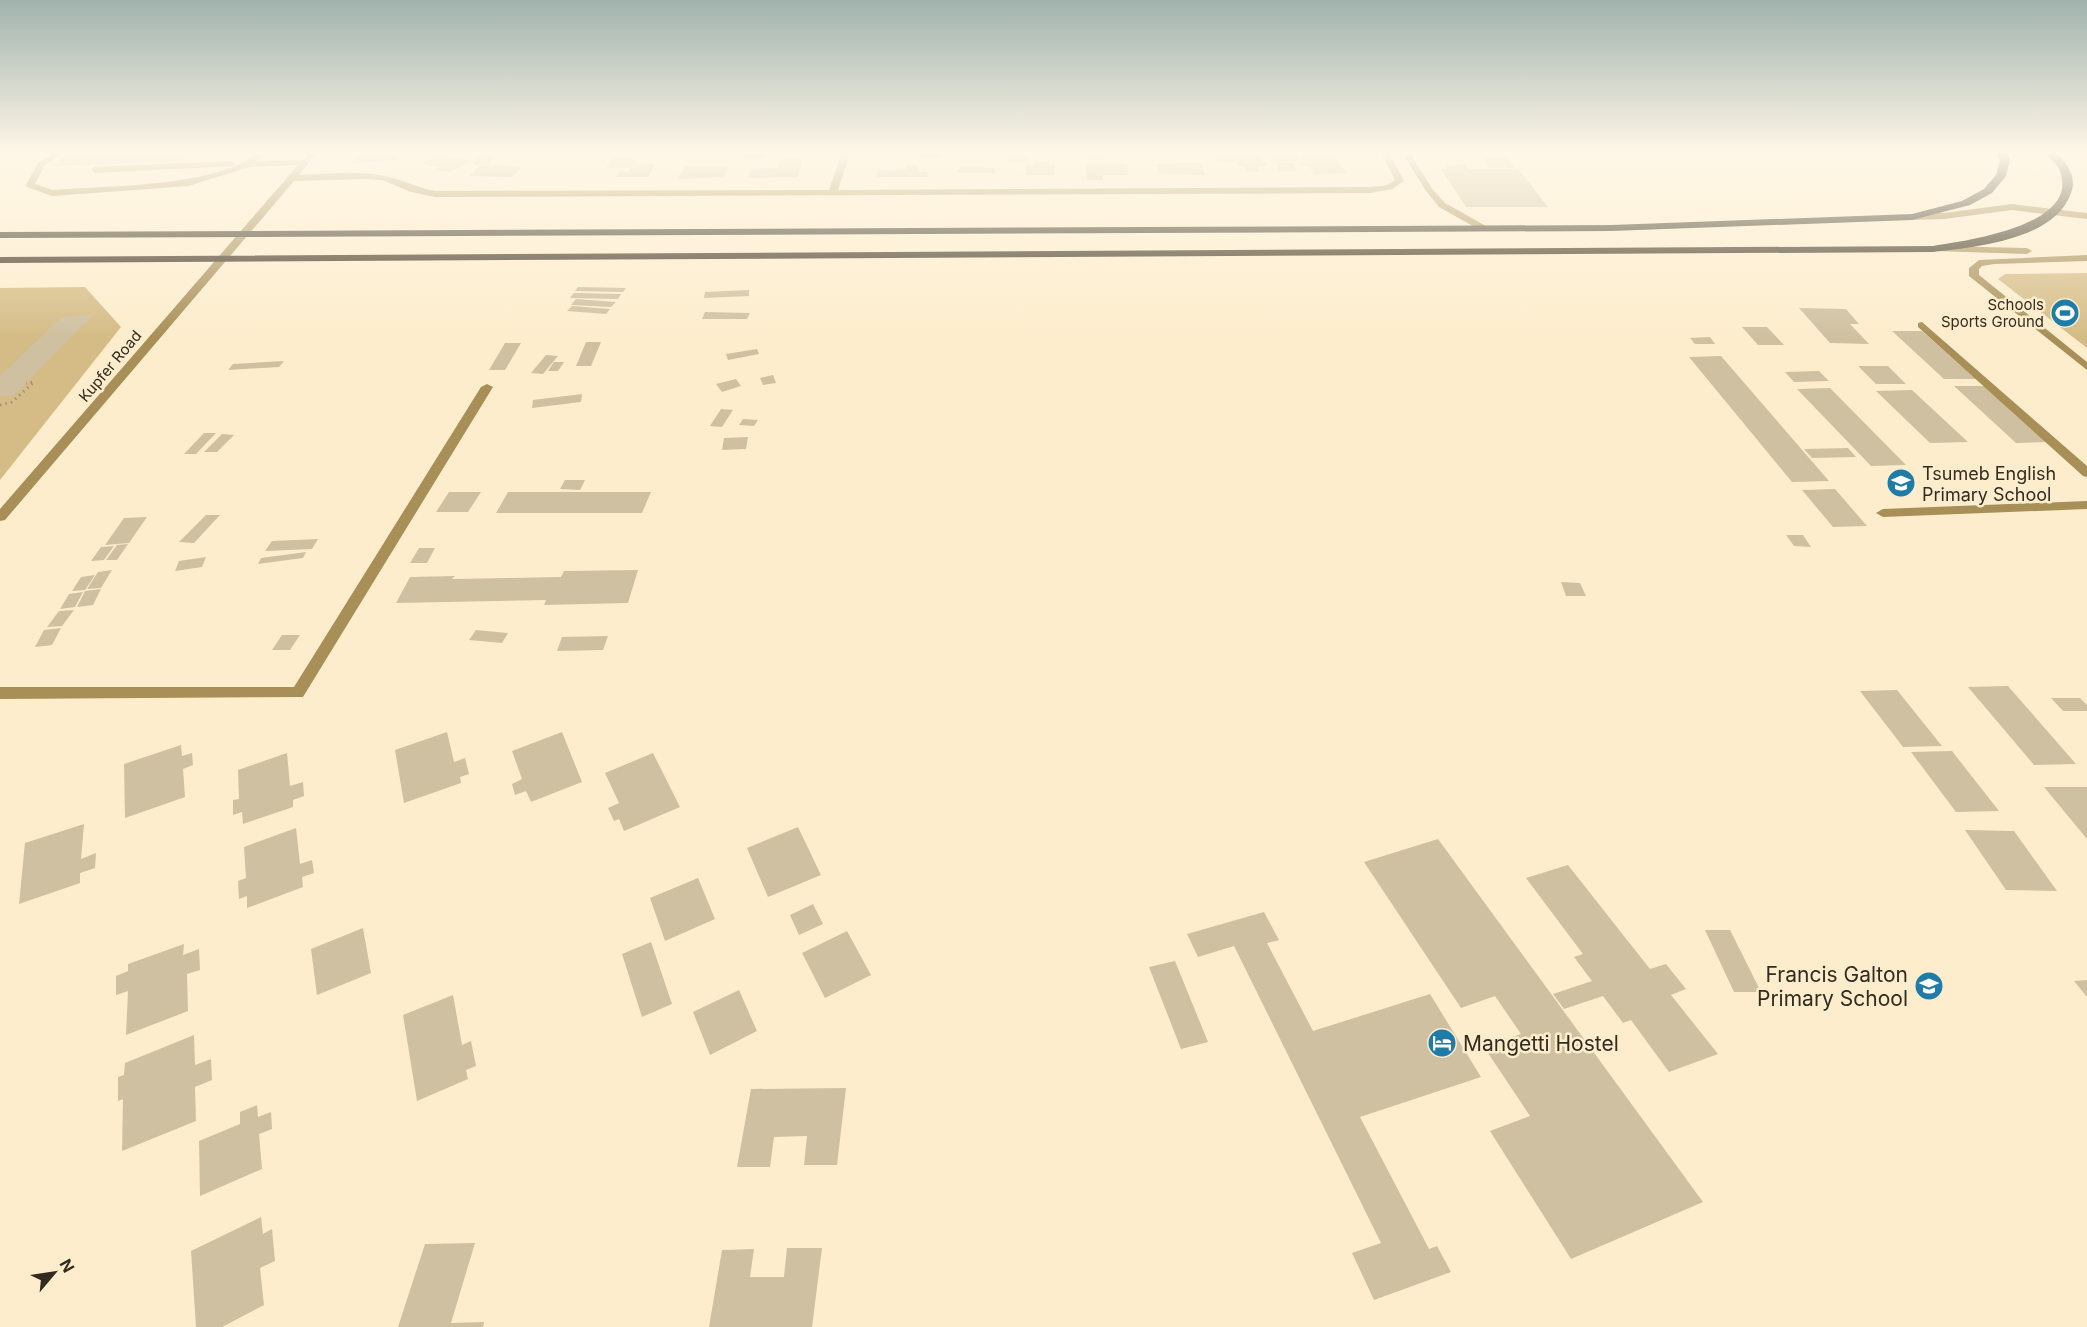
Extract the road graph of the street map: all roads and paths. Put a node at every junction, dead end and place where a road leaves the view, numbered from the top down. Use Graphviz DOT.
graph roads {
  1 [pos="260,215"];
  2 [pos="1460,215"];
  3 [pos="1919,215"];
  4 [pos="1952,215"];
  5 [pos="2052,215"];
  6 [pos="1911,217"];
  7 [pos="1484,228"];
  8 [pos="242,234"];
  9 [pos="0,236"];
  10 [pos="1933,249"];
  11 [pos="2087,252"];
  12 [pos="221,258"];
  13 [pos="2087,258"];
  14 [pos="0,260"];
  15 [pos="1922,325"];
  16 [pos="2087,367"];
  17 [pos="26,383"];
  18 [pos="487,387"];
  19 [pos="0,405"];
  20 [pos="2087,474"];
  21 [pos="2087,505"];
  22 [pos="1883,513"];
  23 [pos="0,517"];
  24 [pos="0,693"];
  1 -- 8 [label="street, Kupfer Road"];
  2 -- 7 [label="street"];
  3 -- 6 [label="highway"];
  4 -- 6 [label="street"];
  5 -- 10 [label="highway"];
  6 -- 7 [label="highway"];
  7 -- 8 [label="highway"];
  8 -- 9 [label="highway"];
  8 -- 12 [label="street, Kupfer Road"];
  10 -- 11 [label="street"];
  10 -- 12 [label="highway"];
  12 -- 14 [label="highway"];
  12 -- 23 [label="street, Kupfer Road"];
  13 -- 16 [label="street"];
  15 -- 20 [label="street"];
  17 -- 19 [label="path"];
  18 -- 24 [label="street"];
  21 -- 22 [label="street"];
}
